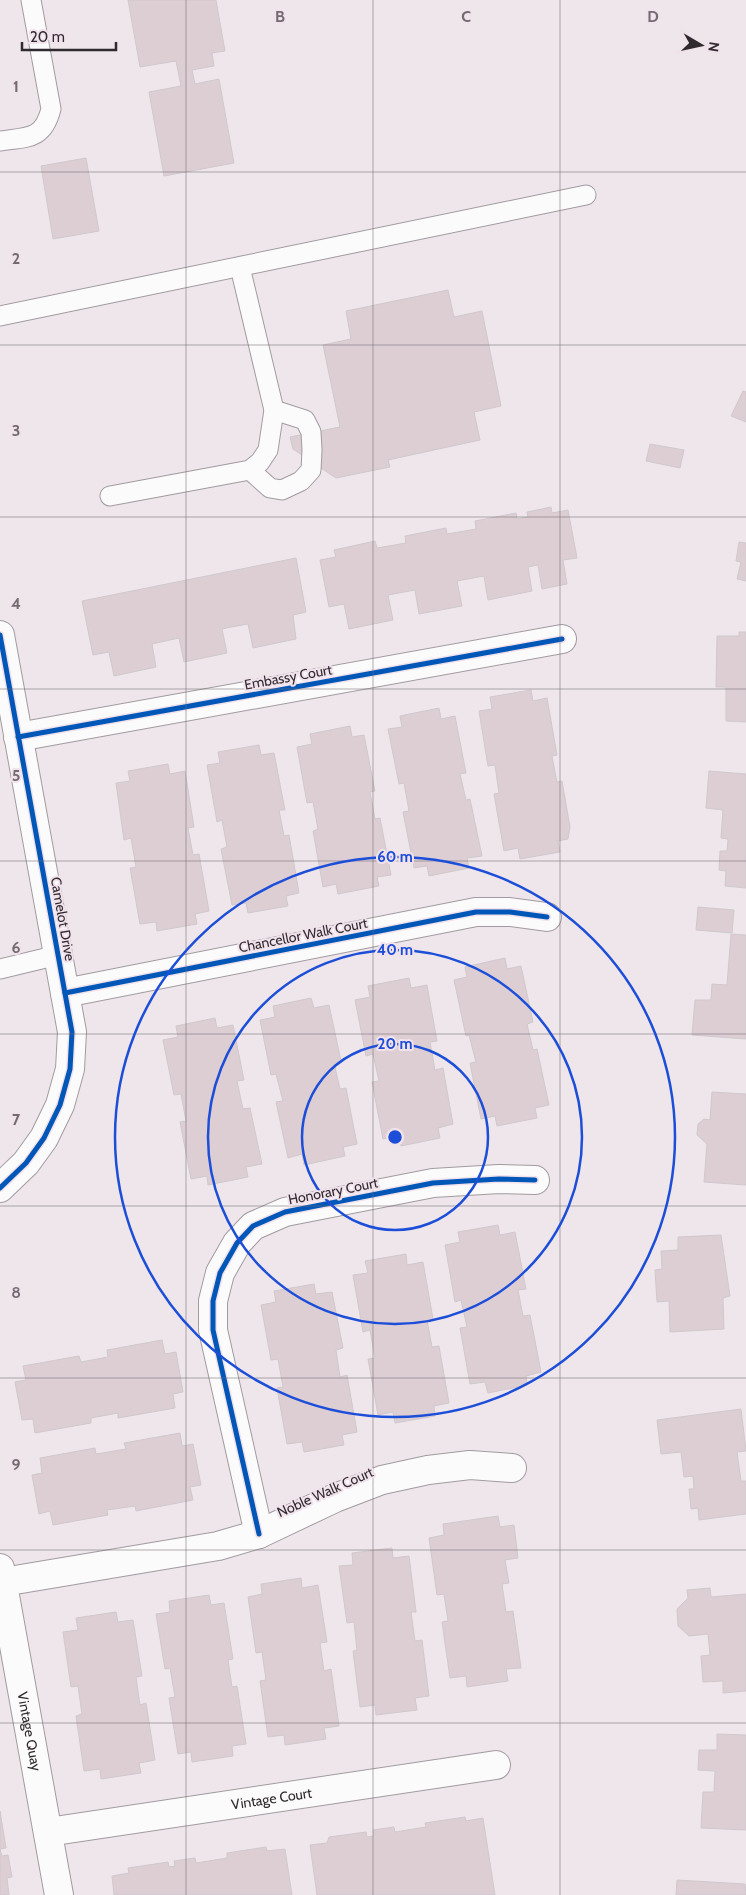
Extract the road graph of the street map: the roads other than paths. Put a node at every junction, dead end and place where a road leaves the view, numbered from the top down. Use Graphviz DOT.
graph roads {
  1 [pos="31,0"];
  2 [pos="0,141"];
  3 [pos="586,195"];
  4 [pos="240,267"];
  5 [pos="0,316"];
  6 [pos="274,410"];
  7 [pos="250,470"];
  8 [pos="110,496"];
  9 [pos="0,635"];
  10 [pos="562,639"];
  11 [pos="3,666"];
  12 [pos="18,737"];
  13 [pos="547,917"];
  14 [pos="58,955"];
  15 [pos="0,969"];
  16 [pos="65,993"];
  17 [pos="534,1180"];
  18 [pos="0,1188"];
  19 [pos="512,1468"];
  20 [pos="258,1534"];
  21 [pos="1,1575"];
  22 [pos="496,1765"];
  23 [pos="48,1832"];
  24 [pos="60,1895"];
  1 -- 2 [label="lane"];
  3 -- 4 [label="lane"];
  4 -- 5 [label="lane"];
  4 -- 6 [label="lane"];
  6 -- 7 [label="lane"];
  6 -- 7 [label="lane"];
  7 -- 8 [label="lane"];
  9 -- 11 [label="street, Camelot Drive"];
  10 -- 12 [label="street, Embassy Court"];
  11 -- 12 [label="street, Camelot Drive"];
  12 -- 14 [label="street, Camelot Drive"];
  13 -- 16 [label="street, Chancellor Walk Court"];
  14 -- 15 [label="lane"];
  14 -- 16 [label="street, Camelot Drive"];
  16 -- 18 [label="street, Camelot Drive"];
  17 -- 20 [label="street, Honorary Court"];
  19 -- 20 [label="street, Noble Walk Court"];
  20 -- 21 [label="street, Noble Walk Court"];
  21 -- 23 [label="street, Vintage Quay"];
  22 -- 23 [label="street, Vintage Court"];
  23 -- 24 [label="street, Vintage Quay"];
}
